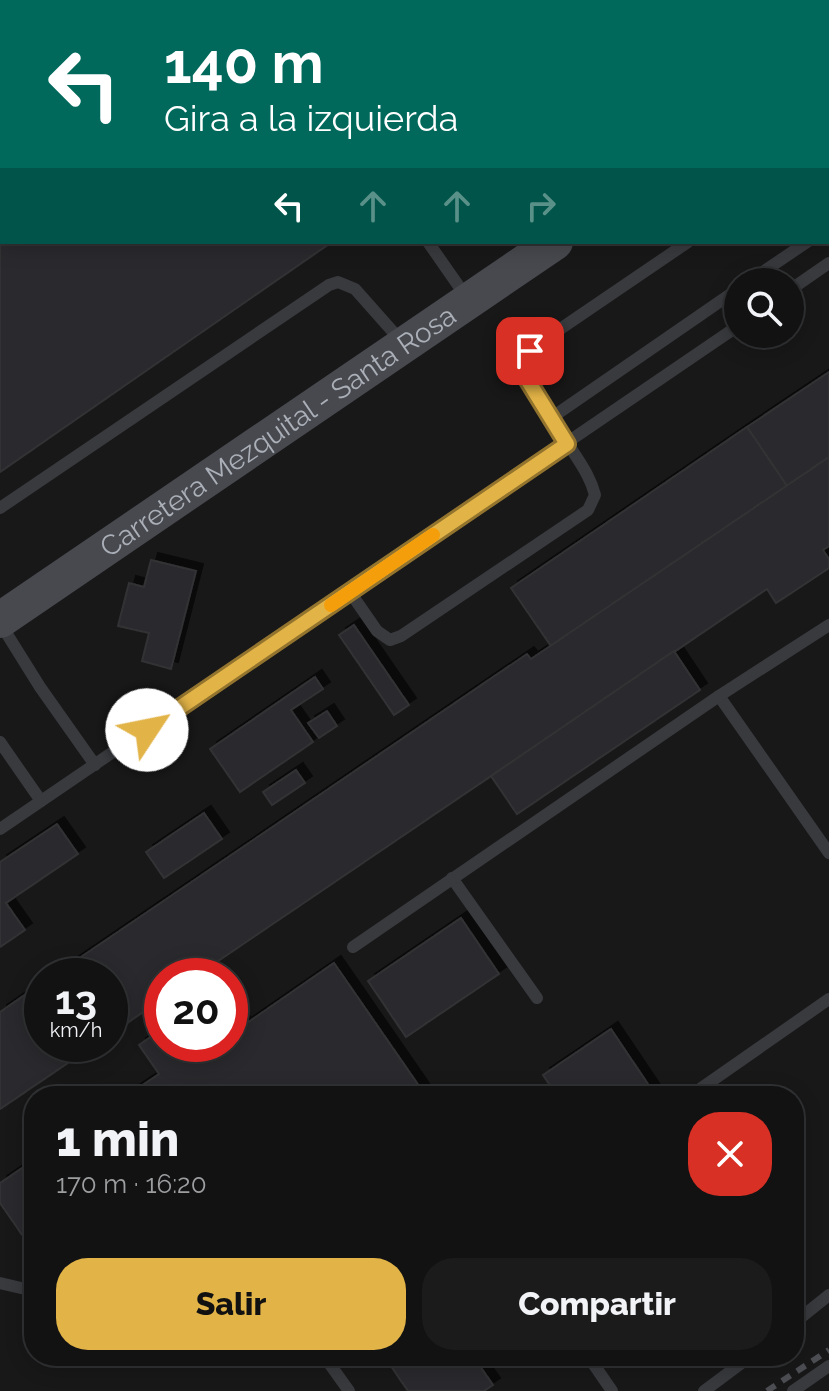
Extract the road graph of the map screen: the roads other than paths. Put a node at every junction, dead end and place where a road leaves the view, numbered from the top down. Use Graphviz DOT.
graph roads {
  1 [pos="429,244"];
  2 [pos="552,244"];
  3 [pos="685,244"];
  4 [pos="804,244"];
  5 [pos="829,263"];
  6 [pos="769,268"];
  7 [pos="804,280"];
  8 [pos="724,299"];
  9 [pos="469,301"];
  10 [pos="724,336"];
  11 [pos="405,344"];
  12 [pos="551,418"];
  13 [pos="567,444"];
  14 [pos="0,508"];
  15 [pos="350,592"];
  16 [pos="0,622"];
  17 [pos="829,625"];
  18 [pos="719,696"];
  19 [pos="0,742"];
  20 [pos="95,765"];
  21 [pos="41,801"];
  22 [pos="0,829"];
  23 [pos="829,853"];
  24 [pos="452,878"];
  25 [pos="353,947"];
  26 [pos="537,998"];
  27 [pos="829,999"];
  28 [pos="704,1086"];
  29 [pos="0,1283"];
  30 [pos="24,1289"];
  31 [pos="829,1295"];
  32 [pos="804,1315"];
  33 [pos="331,1366"];
  34 [pos="595,1366"];
  35 [pos="738,1366"];
  36 [pos="829,1366"];
  37 [pos="349,1391"];
  38 [pos="612,1391"];
  39 [pos="704,1391"];
  40 [pos="793,1391"];
  1 -- 9 [label="lane"];
  2 -- 9 [label="main road, Carretera Mezquital - Santa Rosa"];
  3 -- 12 [label="lane"];
  4 -- 6 [label="lane"];
  5 -- 7 [label="lane"];
  8 -- 12 [label="lane"];
  9 -- 11 [label="main road, Carretera Mezquital - Santa Rosa"];
  10 -- 13 [label="lane"];
  11 -- 14 [label="lane"];
  11 -- 16 [label="main road, Carretera Mezquital - Santa Rosa"];
  12 -- 13 [label="lane"];
  13 -- 15 [label="lane"];
  13 -- 15 [label="lane"];
  15 -- 20 [label="lane"];
  16 -- 20 [label="lane"];
  17 -- 18 [label="lane"];
  18 -- 23 [label="lane"];
  18 -- 24 [label="lane"];
  19 -- 21 [label="lane"];
  20 -- 21 [label="lane"];
  21 -- 22 [label="lane"];
  24 -- 25 [label="lane"];
  24 -- 26 [label="lane"];
  27 -- 28 [label="lane"];
  29 -- 30 [label="lane"];
  31 -- 32 [label="lane"];
  33 -- 37 [label="lane"];
  34 -- 38 [label="lane"];
  35 -- 39 [label="lane"];
  36 -- 40 [label="lane"];
}
